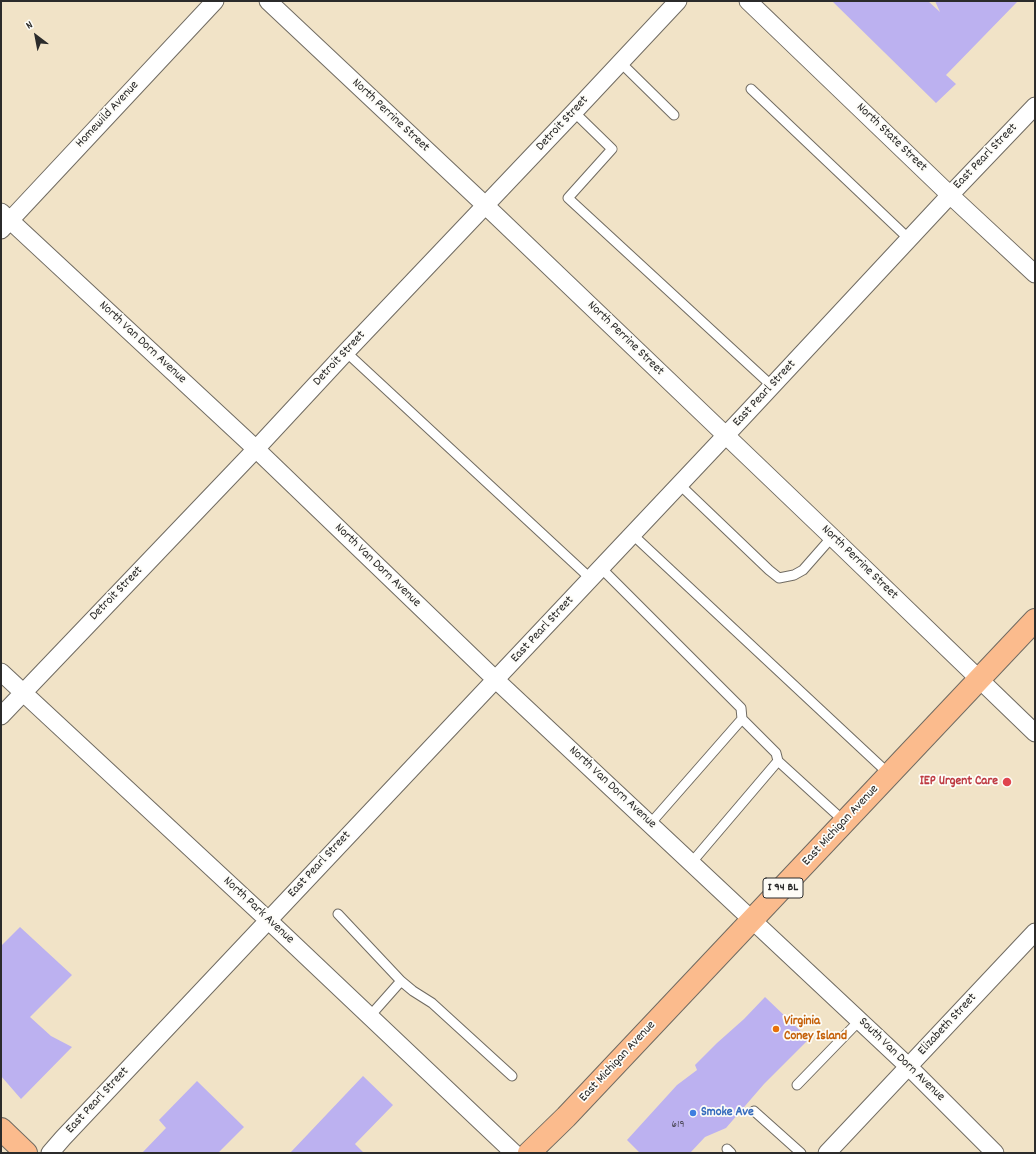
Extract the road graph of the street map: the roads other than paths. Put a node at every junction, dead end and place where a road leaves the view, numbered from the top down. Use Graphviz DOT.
graph roads {
  1 [pos="215,1"];
  2 [pos="268,1"];
  3 [pos="678,1"];
  4 [pos="748,1"];
  5 [pos="620,62"];
  6 [pos="751,89"];
  7 [pos="1035,106"];
  8 [pos="574,112"];
  9 [pos="674,115"];
  10 [pos="950,195"];
  11 [pos="485,205"];
  12 [pos="4,221"];
  13 [pos="909,239"];
  14 [pos="1035,274"];
  15 [pos="346,352"];
  16 [pos="772,386"];
  17 [pos="725,435"];
  18 [pos="256,449"];
  19 [pos="680,484"];
  20 [pos="633,534"];
  21 [pos="832,537"];
  22 [pos="596,574"];
  23 [pos="1035,620"];
  24 [pos="1,672"];
  25 [pos="980,679"];
  26 [pos="496,680"];
  27 [pos="23,693"];
  28 [pos="1,716"];
  29 [pos="742,719"];
  30 [pos="1035,733"];
  31 [pos="778,761"];
  32 [pos="889,774"];
  33 [pos="845,822"];
  34 [pos="650,824"];
  35 [pos="692,862"];
  36 [pos="338,914"];
  37 [pos="753,919"];
  38 [pos="268,920"];
  39 [pos="1035,932"];
  40 [pos="401,981"];
  41 [pos="370,1016"];
  42 [pos="860,1020"];
  43 [pos="909,1067"];
  44 [pos="512,1076"];
  45 [pos="797,1085"];
  46 [pos="754,1111"];
  47 [pos="1,1129"];
  48 [pos="26,1153"];
  49 [pos="50,1153"];
  50 [pos="514,1153"];
  51 [pos="529,1153"];
  52 [pos="802,1153"];
  53 [pos="827,1153"];
  54 [pos="995,1153"];
  1 -- 12 [label="street, Homewild Avenue"];
  2 -- 11 [label="street, North Perrine Street"];
  3 -- 5 [label="street, Detroit Street"];
  4 -- 10 [label="street, North State Street"];
  5 -- 8 [label="street, Detroit Street"];
  5 -- 9 [label="lane"];
  6 -- 13 [label="lane"];
  7 -- 10 [label="street, East Pearl Street"];
  8 -- 11 [label="street, Detroit Street"];
  8 -- 16 [label="lane"];
  10 -- 13 [label="street, East Pearl Street"];
  10 -- 14 [label="street, North State Street"];
  11 -- 15 [label="street, Detroit Street"];
  11 -- 17 [label="street, North Perrine Street"];
  12 -- 18 [label="street, North Van Dorn Avenue"];
  13 -- 16 [label="street, East Pearl Street"];
  15 -- 18 [label="street, Detroit Street"];
  15 -- 22 [label="lane"];
  16 -- 17 [label="street, East Pearl Street"];
  17 -- 19 [label="street, East Pearl Street"];
  17 -- 21 [label="street, North Perrine Street"];
  18 -- 26 [label="street, North Van Dorn Avenue"];
  18 -- 27 [label="street, Detroit Street"];
  19 -- 20 [label="street, East Pearl Street"];
  19 -- 21 [label="lane"];
  20 -- 22 [label="street, East Pearl Street"];
  20 -- 32 [label="lane"];
  21 -- 25 [label="street, North Perrine Street"];
  22 -- 26 [label="street, East Pearl Street"];
  22 -- 29 [label="lane"];
  23 -- 25 [label="main road, East Michigan Avenue / I 94 BL"];
  24 -- 27 [label="street, North Park Avenue"];
  25 -- 30 [label="street, North Perrine Street"];
  25 -- 32 [label="main road, East Michigan Avenue / I 94 BL"];
  26 -- 34 [label="street, North Van Dorn Avenue"];
  26 -- 38 [label="street, East Pearl Street"];
  27 -- 28 [label="street, Detroit Street"];
  27 -- 38 [label="street, North Park Avenue"];
  29 -- 31 [label="lane"];
  29 -- 34 [label="lane"];
  31 -- 33 [label="lane"];
  31 -- 35 [label="lane"];
  32 -- 33 [label="main road, East Michigan Avenue / I 94 BL"];
  33 -- 37 [label="main road, East Michigan Avenue / I 94 BL"];
  34 -- 35 [label="street, North Van Dorn Avenue"];
  35 -- 37 [label="street, North Van Dorn Avenue"];
  36 -- 40 [label="lane"];
  37 -- 42 [label="street, South Van Dorn Avenue"];
  37 -- 51 [label="main road, East Michigan Avenue / I 94 BL"];
  38 -- 41 [label="street, North Park Avenue"];
  38 -- 49 [label="street, East Pearl Street"];
  39 -- 43 [label="street, Elizabeth Street"];
  40 -- 41 [label="lane"];
  40 -- 44 [label="lane"];
  41 -- 50 [label="street, North Park Avenue"];
  42 -- 43 [label="street, South Van Dorn Avenue"];
  42 -- 45 [label="lane"];
  43 -- 53 [label="street, Elizabeth Street"];
  43 -- 54 [label="street, South Van Dorn Avenue"];
  46 -- 52 [label="lane"];
  47 -- 48 [label="main road"];
}
